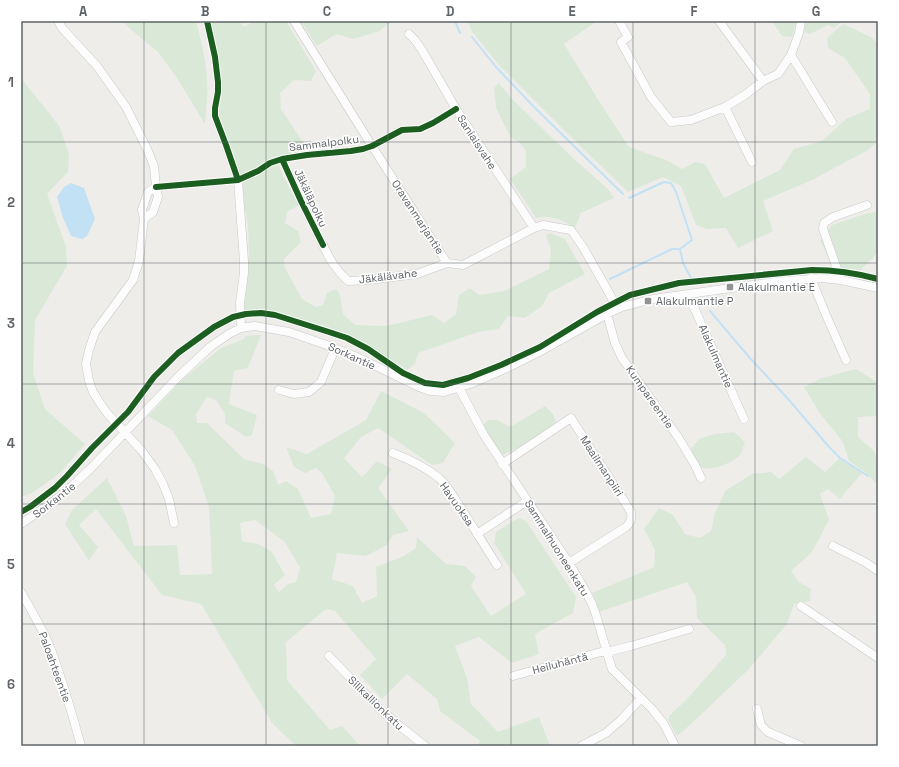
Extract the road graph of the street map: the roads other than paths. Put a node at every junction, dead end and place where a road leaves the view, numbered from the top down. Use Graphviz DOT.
graph roads {
  1 [pos="58,21"];
  2 [pos="294,21"];
  3 [pos="619,21"];
  4 [pos="719,21"];
  5 [pos="801,21"];
  6 [pos="409,34"];
  7 [pos="791,54"];
  8 [pos="763,81"];
  9 [pos="725,107"];
  10 [pos="832,122"];
  11 [pos="752,162"];
  12 [pos="238,180"];
  13 [pos="867,205"];
  14 [pos="534,228"];
  15 [pos="323,245"];
  16 [pos="447,263"];
  17 [pos="811,278"];
  18 [pos="841,280"];
  19 [pos="878,288"];
  20 [pos="688,294"];
  21 [pos="610,312"];
  22 [pos="241,328"];
  23 [pos="335,348"];
  24 [pos="846,360"];
  25 [pos="459,388"];
  26 [pos="279,390"];
  27 [pos="744,418"];
  28 [pos="125,432"];
  29 [pos="393,453"];
  30 [pos="502,464"];
  31 [pos="701,478"];
  32 [pos="527,501"];
  33 [pos="174,523"];
  34 [pos="21,524"];
  35 [pos="477,534"];
  36 [pos="833,546"];
  37 [pos="568,563"];
  38 [pos="497,565"];
  39 [pos="878,571"];
  40 [pos="21,592"];
  41 [pos="23,602"];
  42 [pos="800,606"];
  43 [pos="689,629"];
  44 [pos="607,652"];
  45 [pos="329,656"];
  46 [pos="878,658"];
  47 [pos="513,676"];
  48 [pos="641,698"];
  49 [pos="757,709"];
  50 [pos="81,746"];
  51 [pos="426,746"];
  52 [pos="581,746"];
  53 [pos="675,746"];
  54 [pos="802,746"];
  1 -- 28 [label="street"];
  2 -- 16 [label="street, Oravanmarjantie"];
  3 -- 9 [label="street"];
  4 -- 8 [label="street"];
  5 -- 7 [label="street"];
  6 -- 14 [label="street, Saniaisvahe"];
  7 -- 8 [label="street"];
  7 -- 10 [label="street"];
  8 -- 9 [label="street"];
  9 -- 11 [label="street"];
  12 -- 22 [label="street"];
  13 -- 18 [label="street"];
  14 -- 16 [label="street, Oravanmarjantie"];
  14 -- 21 [label="street, Oravanmarjantie"];
  15 -- 16 [label="street, Jäkälävahe"];
  17 -- 18 [label="street, Sorkantie"];
  17 -- 20 [label="street, Sorkantie"];
  17 -- 24 [label="street"];
  18 -- 19 [label="street, Sorkantie"];
  20 -- 21 [label="street, Sorkantie"];
  20 -- 27 [label="street, Alakulmantie"];
  21 -- 25 [label="street, Sorkantie"];
  21 -- 31 [label="street, Kumpareentie"];
  22 -- 23 [label="street, Sorkantie"];
  22 -- 28 [label="street, Sorkantie"];
  23 -- 25 [label="street, Sorkantie"];
  23 -- 26 [label="street"];
  25 -- 30 [label="street, Sammalhuoneenkatu"];
  28 -- 33 [label="street"];
  28 -- 34 [label="street, Sorkantie"];
  29 -- 35 [label="street, Havuoksa"];
  30 -- 32 [label="street, Sammalhuoneenkatu"];
  30 -- 37 [label="street, Maailmanpiiri"];
  32 -- 35 [label="street, Havuoksa"];
  32 -- 37 [label="street, Sammalhuoneenkatu"];
  35 -- 38 [label="street, Havuoksa"];
  36 -- 39 [label="street"];
  37 -- 44 [label="street, Sammalhuoneenkatu"];
  40 -- 41 [label="street, Paloahteentie"];
  41 -- 50 [label="street, Paloahteentie"];
  42 -- 46 [label="street"];
  43 -- 44 [label="street, Heiluhäntä"];
  44 -- 47 [label="street, Heiluhäntä"];
  44 -- 48 [label="street, Sammalhuoneenkatu"];
  45 -- 51 [label="street, Silikallionkatu"];
  48 -- 52 [label="street"];
  48 -- 53 [label="street, Sammalhuoneenkatu"];
  49 -- 54 [label="street"];
}
